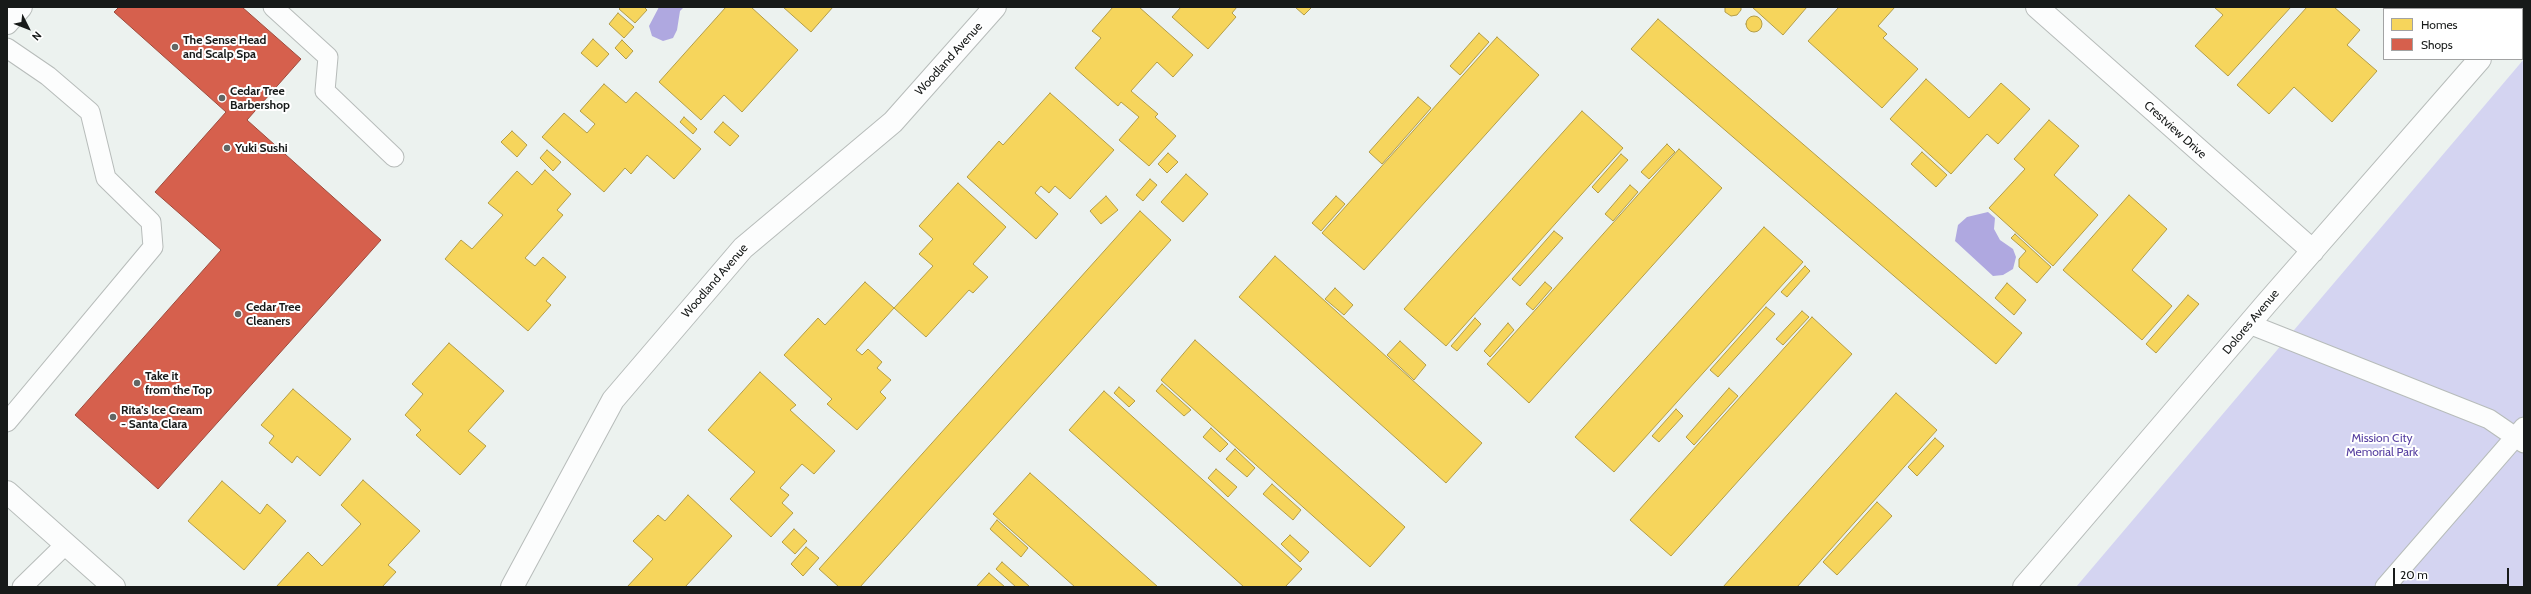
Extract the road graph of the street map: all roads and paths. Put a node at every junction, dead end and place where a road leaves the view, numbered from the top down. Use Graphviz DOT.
graph roads {
  1 [pos="21,7"];
  2 [pos="273,7"];
  3 [pos="995,7"];
  4 [pos="2037,7"];
  5 [pos="7,23"];
  6 [pos="7,48"];
  7 [pos="2479,60"];
  8 [pos="394,157"];
  9 [pos="2313,251"];
  10 [pos="2249,324"];
  11 [pos="7,422"];
  12 [pos="2521,435"];
  13 [pos="7,492"];
  14 [pos="66,544"];
  15 [pos="22,587"];
  16 [pos="114,587"];
  17 [pos="512,587"];
  18 [pos="2024,587"];
  19 [pos="2385,587"];
  1 -- 5 [label="street"];
  2 -- 8 [label="lane"];
  3 -- 17 [label="street, Woodland Avenue"];
  4 -- 9 [label="street, Crestview Drive"];
  6 -- 11 [label="lane"];
  7 -- 9 [label="street, Dolores Avenue"];
  9 -- 10 [label="street, Dolores Avenue"];
  10 -- 12 [label="lane"];
  10 -- 18 [label="street, Dolores Avenue"];
  12 -- 19 [label="lane"];
  13 -- 14 [label="street"];
  14 -- 15 [label="lane"];
  14 -- 16 [label="street"];
}
